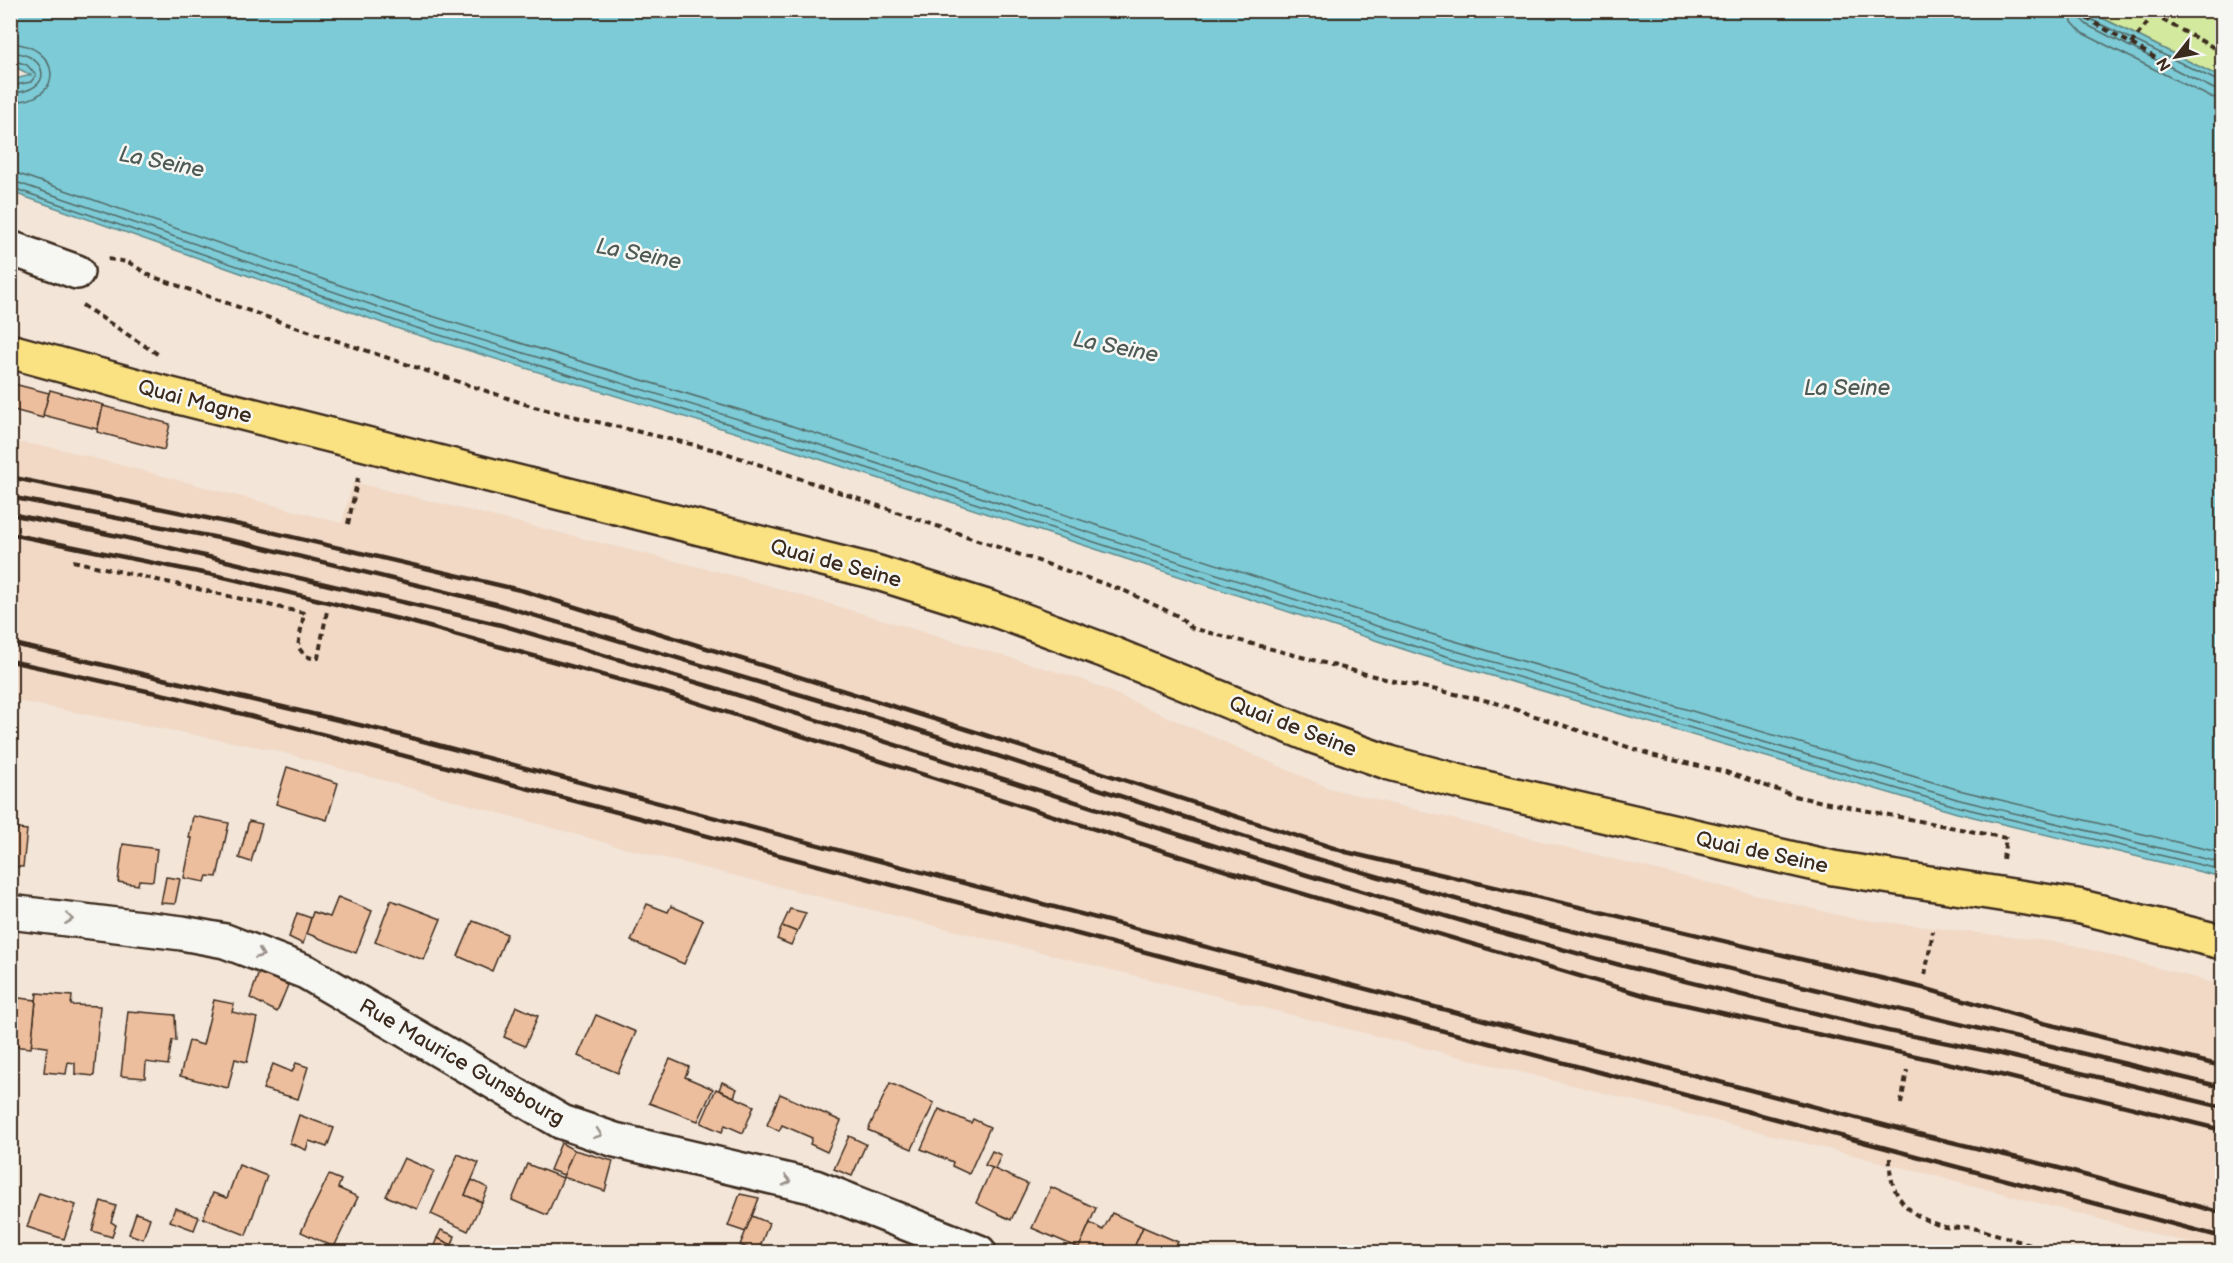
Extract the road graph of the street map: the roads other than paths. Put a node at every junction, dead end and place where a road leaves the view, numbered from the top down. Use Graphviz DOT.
graph roads {
  1 [pos="10,248"];
  2 [pos="83,277"];
  3 [pos="10,351"];
  4 [pos="371,458"];
  5 [pos="10,912"];
  6 [pos="2223,942"];
  7 [pos="979,1252"];
  1 -- 2 [label="street"];
  3 -- 4 [label="main road, Quai Magne"];
  4 -- 6 [label="main road, Quai de Seine"];
  5 -- 7 [label="street, Rue Maurice Gunsbourg, one-way"];
}
